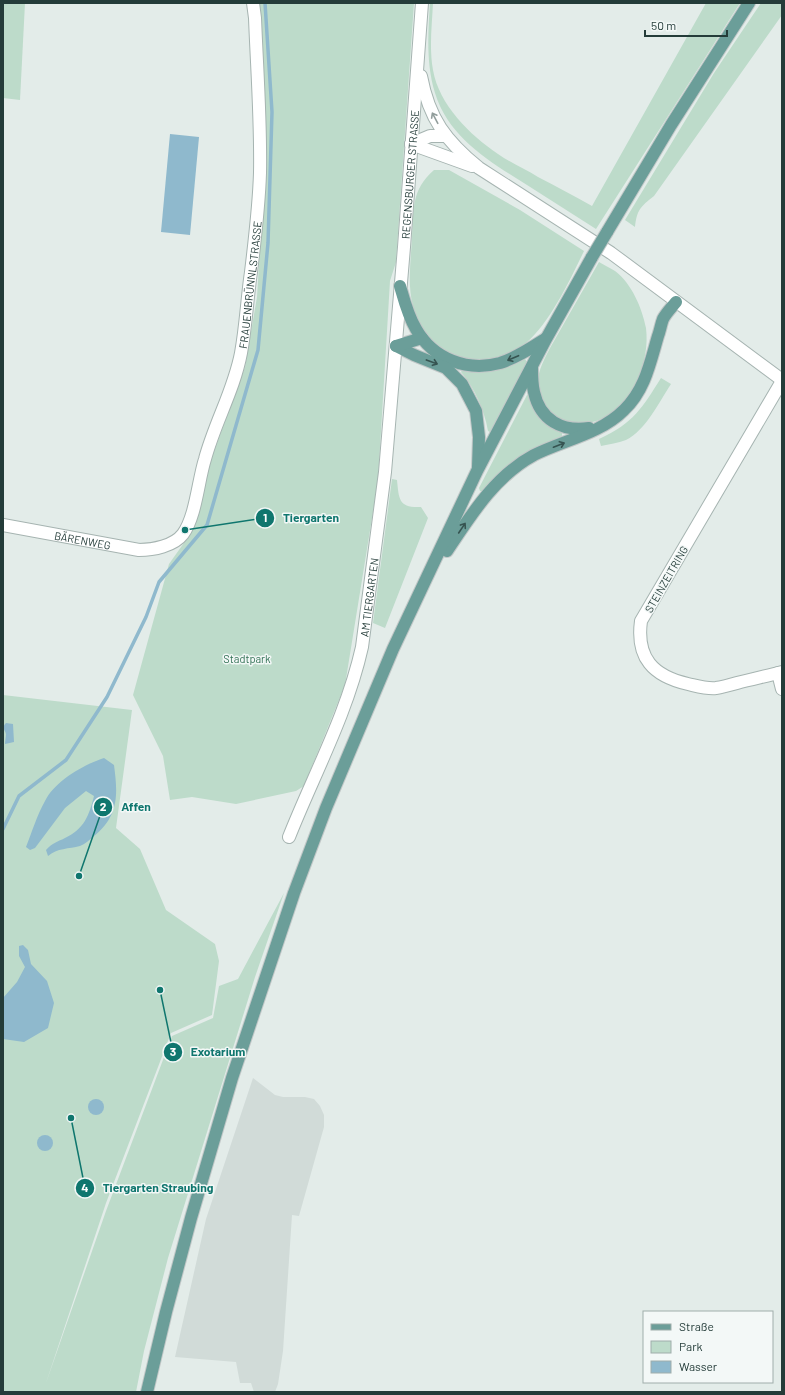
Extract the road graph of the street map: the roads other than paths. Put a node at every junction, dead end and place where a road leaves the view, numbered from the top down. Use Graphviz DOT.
graph roads {
  1 [pos="253,3"];
  2 [pos="422,3"];
  3 [pos="749,3"];
  4 [pos="418,61"];
  5 [pos="446,136"];
  6 [pos="411,144"];
  7 [pos="479,168"];
  8 [pos="400,286"];
  9 [pos="676,302"];
  10 [pos="422,338"];
  11 [pos="546,338"];
  12 [pos="396,346"];
  13 [pos="532,367"];
  14 [pos="782,380"];
  15 [pos="600,426"];
  16 [pos="477,471"];
  17 [pos="3,525"];
  18 [pos="163,546"];
  19 [pos="425,583"];
  20 [pos="780,673"];
  21 [pos="782,689"];
  22 [pos="289,837"];
  23 [pos="147,1392"];
  1 -- 18 [label="street, FRAUENBRÜNNLSTRASSE"];
  2 -- 4 [label="street, REGENSBURGER STRASSE"];
  3 -- 11 [label="main road, bridge"];
  5 -- 4 [label="street, one-way"];
  4 -- 6 [label="street, REGENSBURGER STRASSE"];
  5 -- 6 [label="street"];
  5 -- 7 [label="street"];
  6 -- 7 [label="street"];
  6 -- 8 [label="street, REGENSBURGER STRASSE"];
  7 -- 9 [label="street, STEINZEITRING"];
  8 -- 10 [label="main road"];
  8 -- 12 [label="street, REGENSBURGER STRASSE"];
  9 -- 14 [label="street, STEINZEITRING"];
  9 -- 15 [label="main road"];
  11 -- 10 [label="main road, one-way"];
  10 -- 12 [label="main road"];
  11 -- 13 [label="main road"];
  12 -- 16 [label="main road, one-way"];
  12 -- 22 [label="street, AM TIERGARTEN"];
  13 -- 15 [label="main road"];
  13 -- 16 [label="main road"];
  14 -- 20 [label="street, STEINZEITRING"];
  19 -- 15 [label="main road, one-way"];
  16 -- 19 [label="main road"];
  17 -- 18 [label="street, BÄRENWEG"];
  19 -- 23 [label="main road"];
  20 -- 21 [label="street, STEINZEITRING"];
}
